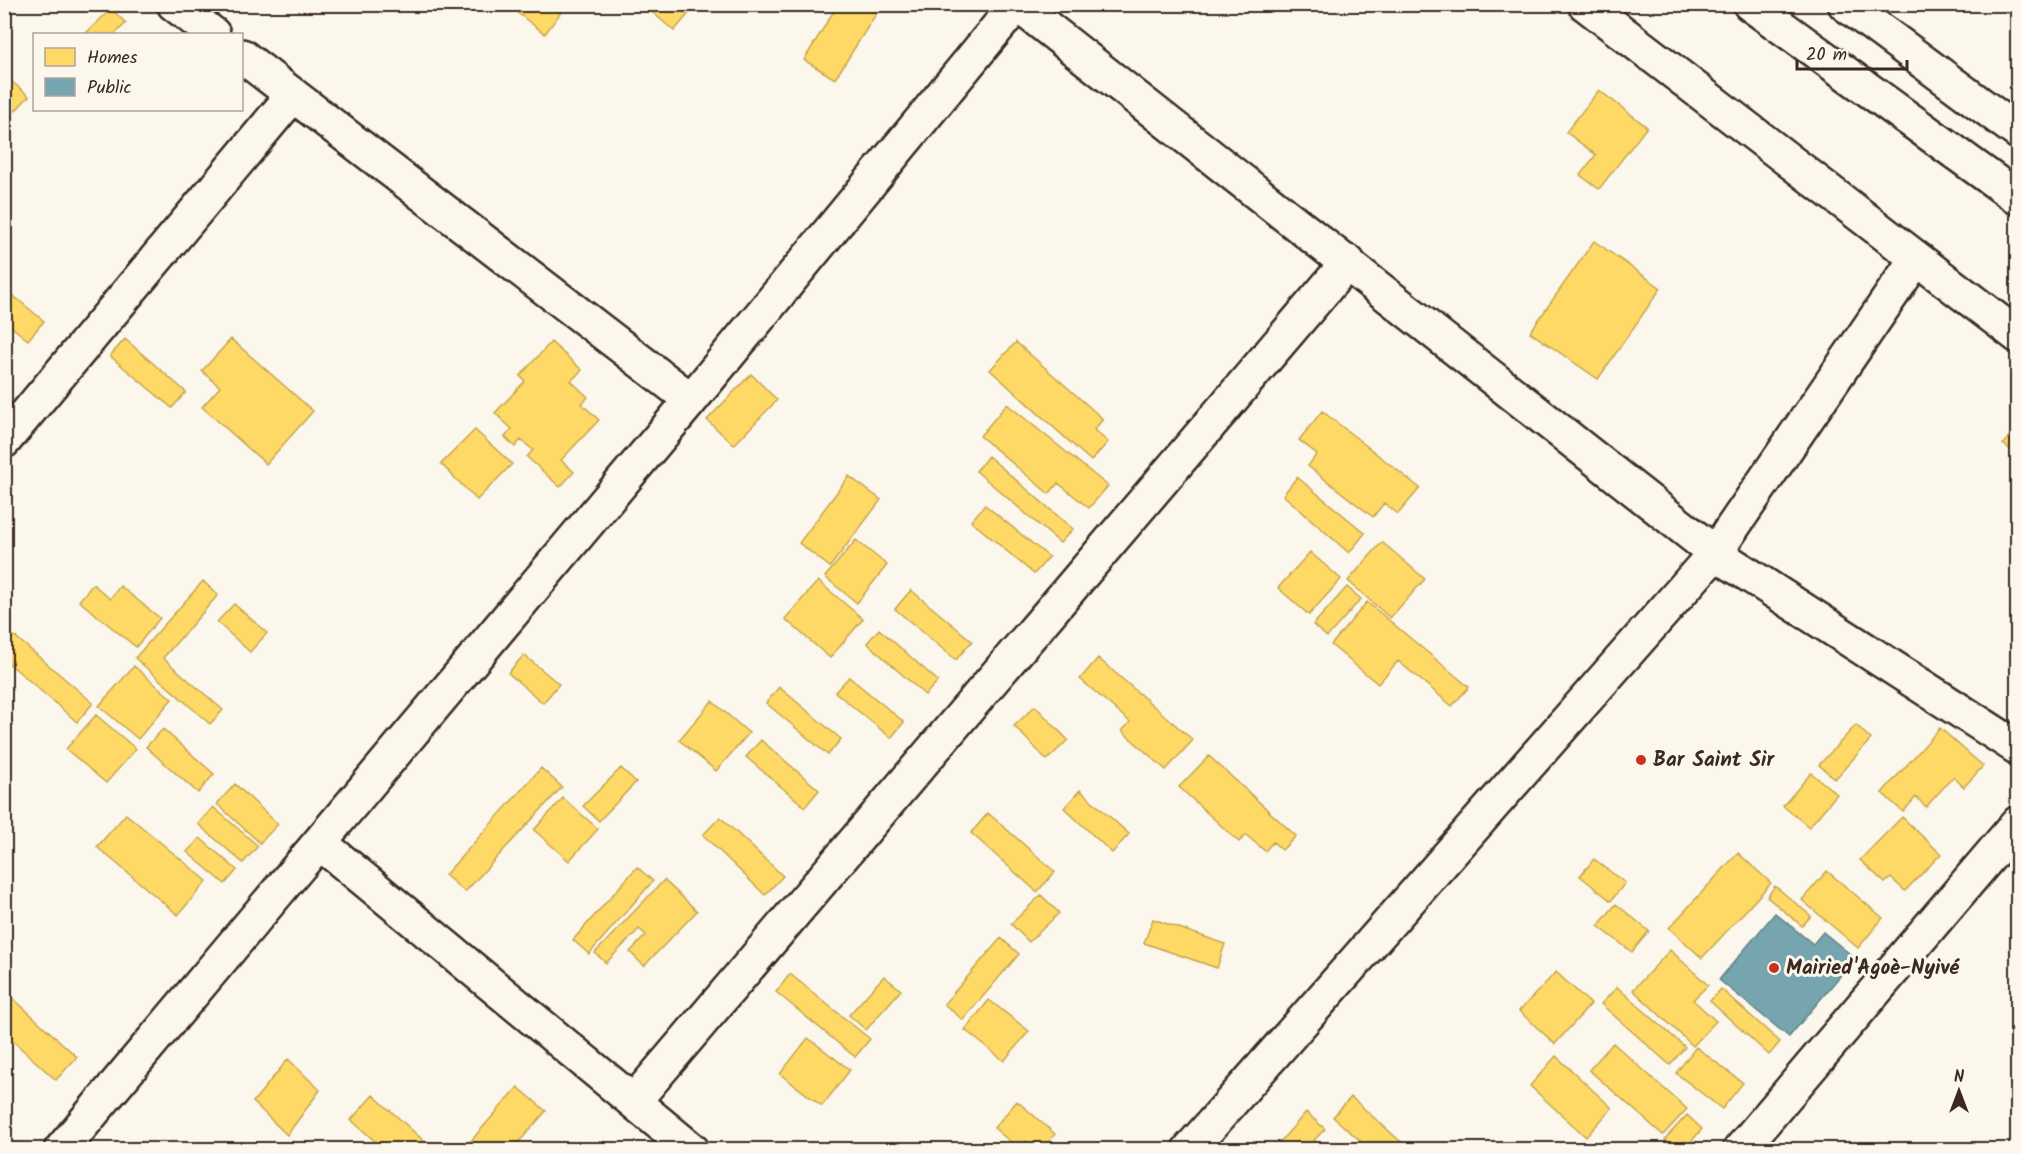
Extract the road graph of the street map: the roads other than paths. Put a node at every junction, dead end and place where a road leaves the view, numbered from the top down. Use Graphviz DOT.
graph roads {
  1 [pos="174,4"];
  2 [pos="1017,4"];
  3 [pos="1585,4"];
  4 [pos="1750,4"];
  5 [pos="1845,4"];
  6 [pos="212,33"];
  7 [pos="243,57"];
  8 [pos="293,95"];
  9 [pos="2018,132"];
  10 [pos="2018,198"];
  11 [pos="1916,259"];
  12 [pos="1348,262"];
  13 [pos="2018,336"];
  14 [pos="691,400"];
  15 [pos="4,441"];
  16 [pos="1715,553"];
  17 [pos="2018,748"];
  18 [pos="2018,823"];
  19 [pos="320,843"];
  20 [pos="634,1101"];
  21 [pos="61,1149"];
  22 [pos="692,1149"];
  23 [pos="1189,1149"];
  24 [pos="1740,1149"];
  1 -- 6 [label="street"];
  2 -- 12 [label="street"];
  2 -- 14 [label="street"];
  3 -- 11 [label="street"];
  4 -- 10 [label="street"];
  5 -- 9 [label="street"];
  7 -- 8 [label="street"];
  8 -- 14 [label="street"];
  8 -- 15 [label="street"];
  11 -- 13 [label="street"];
  11 -- 16 [label="street"];
  12 -- 16 [label="street"];
  12 -- 20 [label="street"];
  14 -- 19 [label="street"];
  16 -- 17 [label="street"];
  16 -- 23 [label="street"];
  18 -- 24 [label="street"];
  19 -- 20 [label="street"];
  19 -- 21 [label="street"];
  20 -- 22 [label="street"];
}
